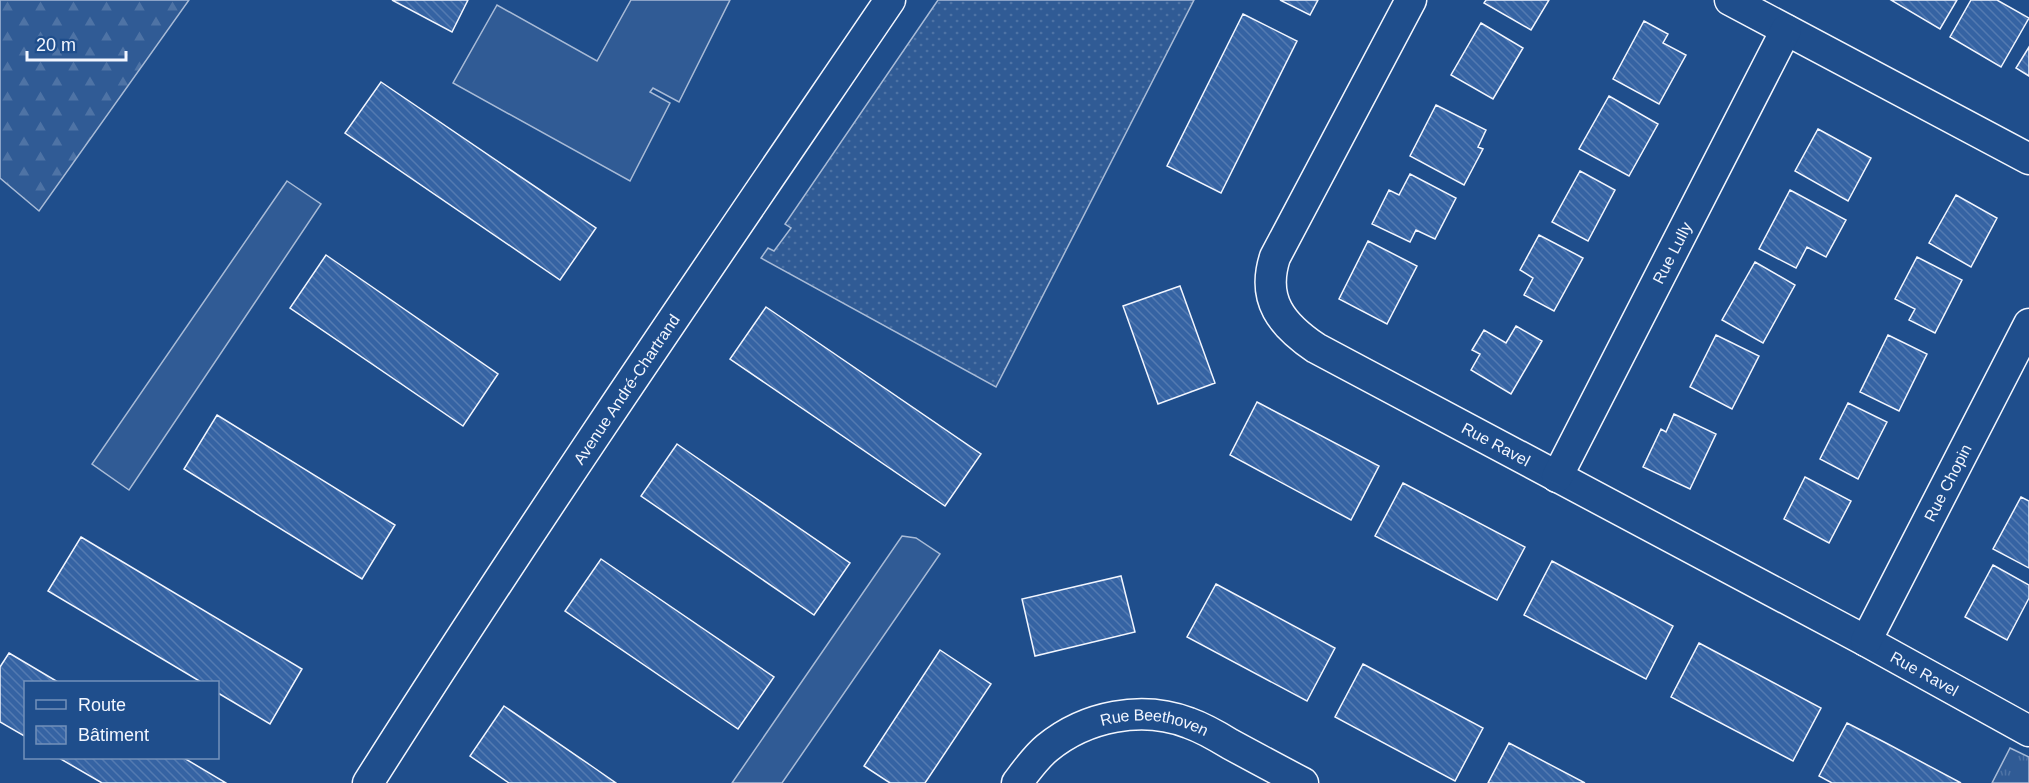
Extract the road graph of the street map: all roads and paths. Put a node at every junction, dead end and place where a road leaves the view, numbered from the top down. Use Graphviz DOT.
graph roads {
  1 [pos="890,0"];
  2 [pos="1411,0"];
  3 [pos="1730,0"];
  4 [pos="1786,30"];
  5 [pos="2029,159"];
  6 [pos="2029,324"];
  7 [pos="1557,477"];
  8 [pos="1866,641"];
  9 [pos="2029,731"];
  10 [pos="368,783"];
  11 [pos="1017,783"];
  12 [pos="1303,783"];
  1 -- 10 [label="street, Avenue André-Chartrand"];
  2 -- 7 [label="street, Rue Ravel"];
  3 -- 4 [label="street"];
  4 -- 5 [label="street"];
  4 -- 7 [label="street, Rue Lully"];
  6 -- 8 [label="street, Rue Chopin"];
  7 -- 8 [label="street, Rue Ravel"];
  8 -- 9 [label="street, Rue Ravel"];
  11 -- 12 [label="street, Rue Beethoven"];
}
